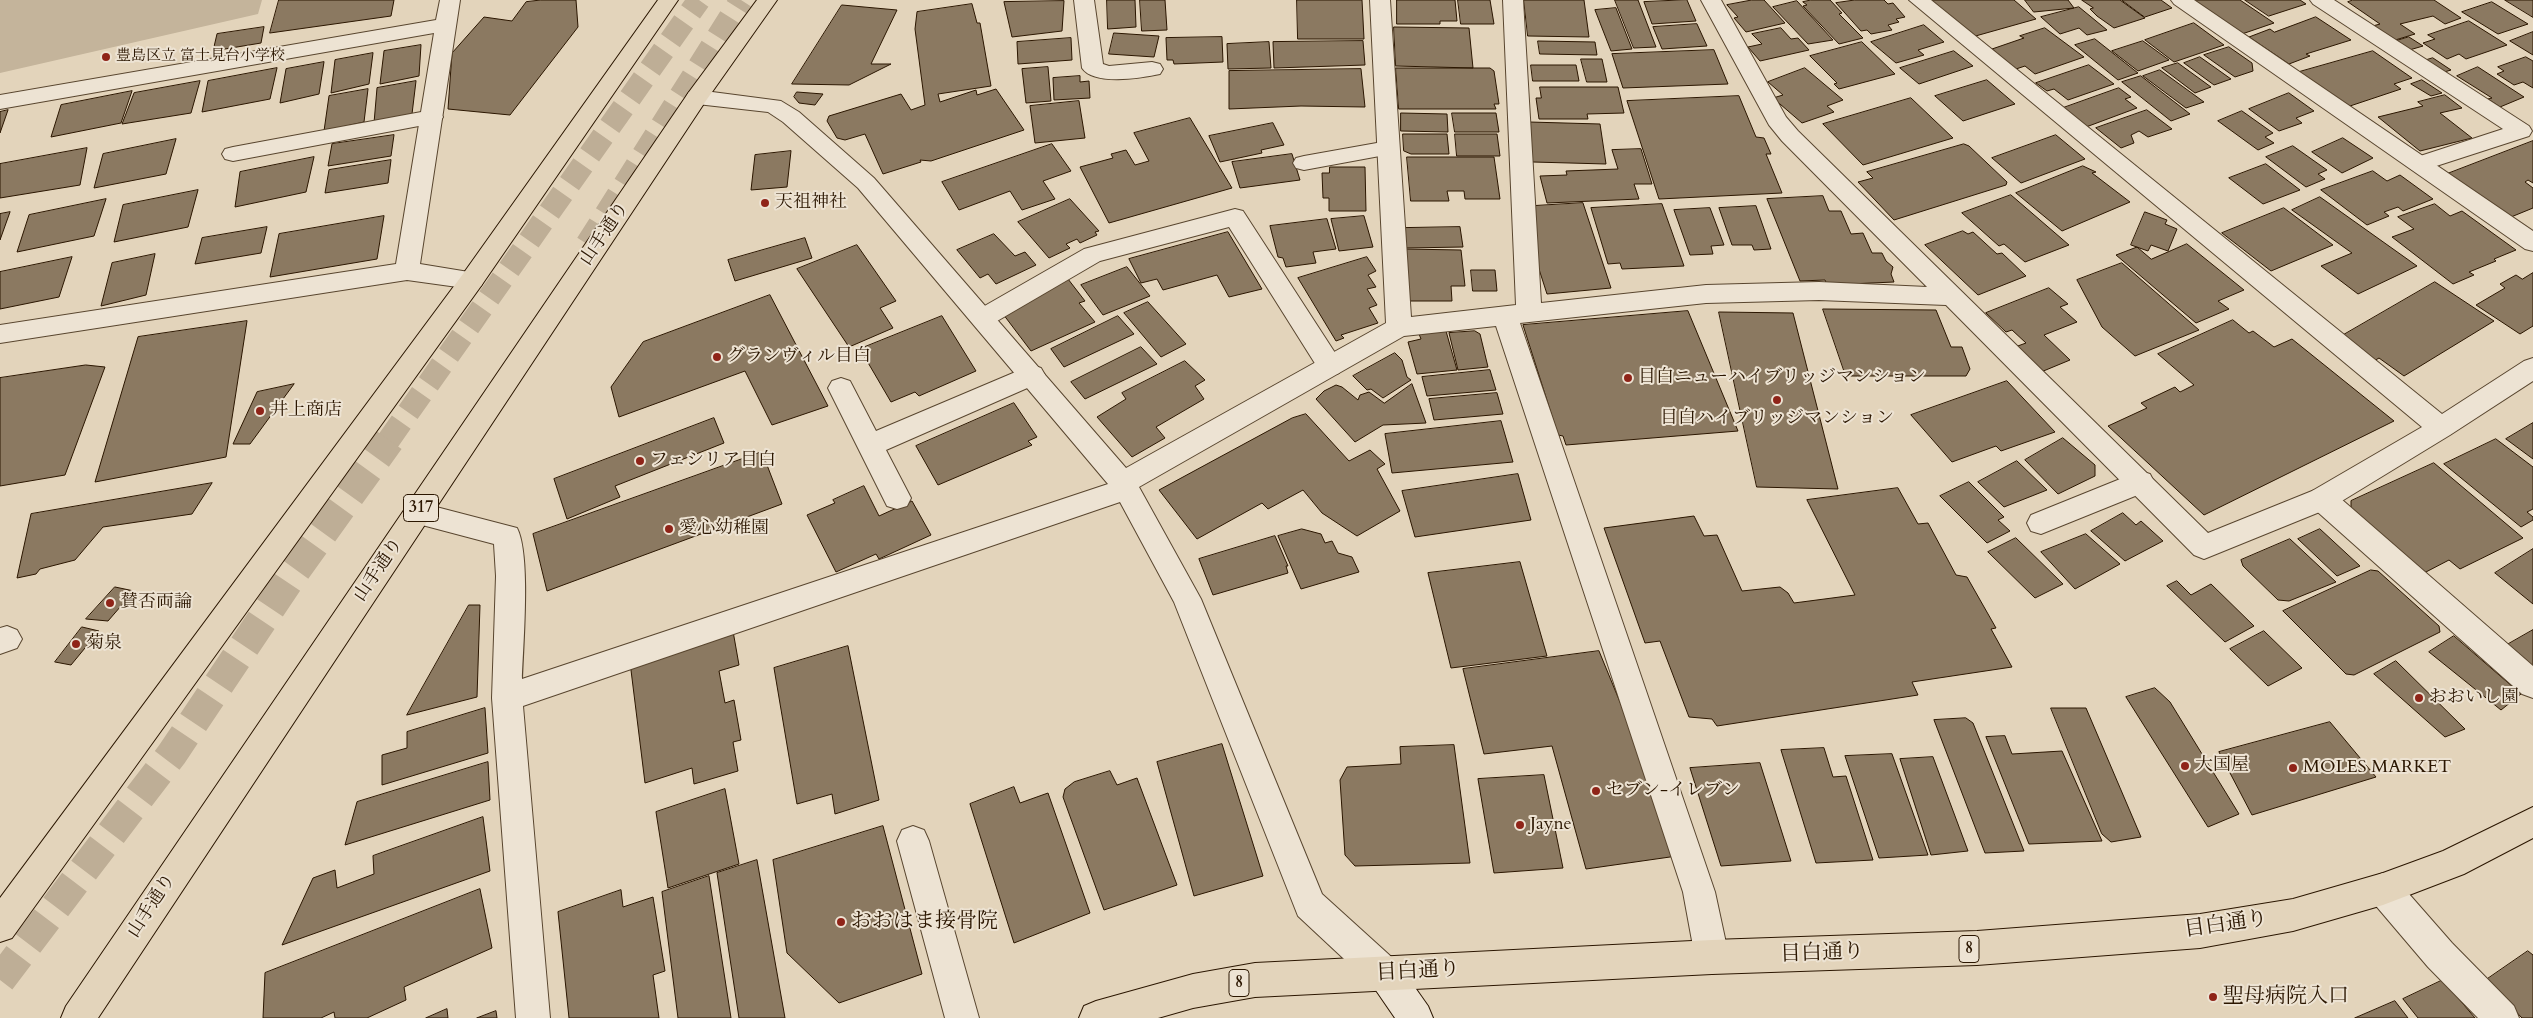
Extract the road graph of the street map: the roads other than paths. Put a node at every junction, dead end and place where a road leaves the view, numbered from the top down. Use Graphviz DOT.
graph roads {
  1 [pos="450,0"];
  2 [pos="668,0"];
  3 [pos="767,0"];
  4 [pos="1084,0"];
  5 [pos="1380,0"];
  6 [pos="1513,0"];
  7 [pos="1711,0"];
  8 [pos="1919,0"];
  9 [pos="2181,0"];
  10 [pos="2320,0"];
  11 [pos="446,25"];
  12 [pos="1152,69"];
  13 [pos="697,98"];
  14 [pos="0,102"];
  15 [pos="432,117"];
  16 [pos="1388,148"];
  17 [pos="233,154"];
  18 [pos="1304,164"];
  19 [pos="2419,164"];
  20 [pos="2533,244"];
  21 [pos="407,270"];
  22 [pos="472,280"];
  23 [pos="1953,297"];
  24 [pos="1517,313"];
  25 [pos="983,318"];
  26 [pos="1399,328"];
  27 [pos="0,334"];
  28 [pos="1330,366"];
  29 [pos="2533,368"];
  30 [pos="1032,375"];
  31 [pos="841,388"];
  32 [pos="2441,428"];
  33 [pos="870,445"];
  34 [pos="2140,482"];
  35 [pos="1125,486"];
  36 [pos="897,498"];
  37 [pos="2322,499"];
  38 [pos="417,513"];
  39 [pos="2041,523"];
  40 [pos="2533,685"];
  41 [pos="507,698"];
  42 [pos="2533,822"];
  43 [pos="913,841"];
  44 [pos="2384,889"];
  45 [pos="0,926"];
  46 [pos="1712,957"];
  47 [pos="1385,974"];
  48 [pos="78,1018"];
  49 [pos="533,1018"];
  50 [pos="962,1018"];
  51 [pos="1096,1018"];
  52 [pos="1416,1018"];
  53 [pos="2502,1018"];
  1 -- 11 [label="street"];
  2 -- 22 [label="main road"];
  3 -- 13 [label="main road, 山手通り / 317"];
  4 -- 12 [label="street"];
  5 -- 16 [label="street"];
  6 -- 24 [label="street"];
  7 -- 23 [label="street"];
  8 -- 32 [label="street"];
  9 -- 19 [label="street"];
  10 -- 19 [label="street"];
  11 -- 14 [label="street"];
  11 -- 15 [label="street"];
  13 -- 25 [label="street"];
  13 -- 38 [label="main road, 山手通り / 317"];
  15 -- 17 [label="street"];
  15 -- 21 [label="street"];
  16 -- 18 [label="street"];
  16 -- 26 [label="street"];
  19 -- 20 [label="street"];
  21 -- 22 [label="street"];
  21 -- 27 [label="street"];
  22 -- 45 [label="main road"];
  23 -- 24 [label="street"];
  23 -- 34 [label="street"];
  24 -- 26 [label="street"];
  24 -- 46 [label="street"];
  25 -- 28 [label="street"];
  25 -- 30 [label="street"];
  26 -- 28 [label="street"];
  28 -- 35 [label="street"];
  29 -- 32 [label="street"];
  30 -- 33 [label="street"];
  30 -- 35 [label="street"];
  31 -- 33 [label="street"];
  32 -- 37 [label="street"];
  33 -- 36 [label="street"];
  34 -- 37 [label="street"];
  34 -- 39 [label="street"];
  35 -- 41 [label="street"];
  35 -- 47 [label="street"];
  37 -- 40 [label="street"];
  38 -- 41 [label="street"];
  38 -- 48 [label="main road, 山手通り / 317"];
  41 -- 49 [label="street"];
  42 -- 44 [label="main road, 目白通り / 8"];
  43 -- 50 [label="street"];
  44 -- 46 [label="main road, 目白通り / 8"];
  44 -- 53 [label="street"];
  46 -- 47 [label="main road, 目白通り / 8"];
  47 -- 51 [label="main road, 目白通り / 8"];
  47 -- 52 [label="street"];
}
